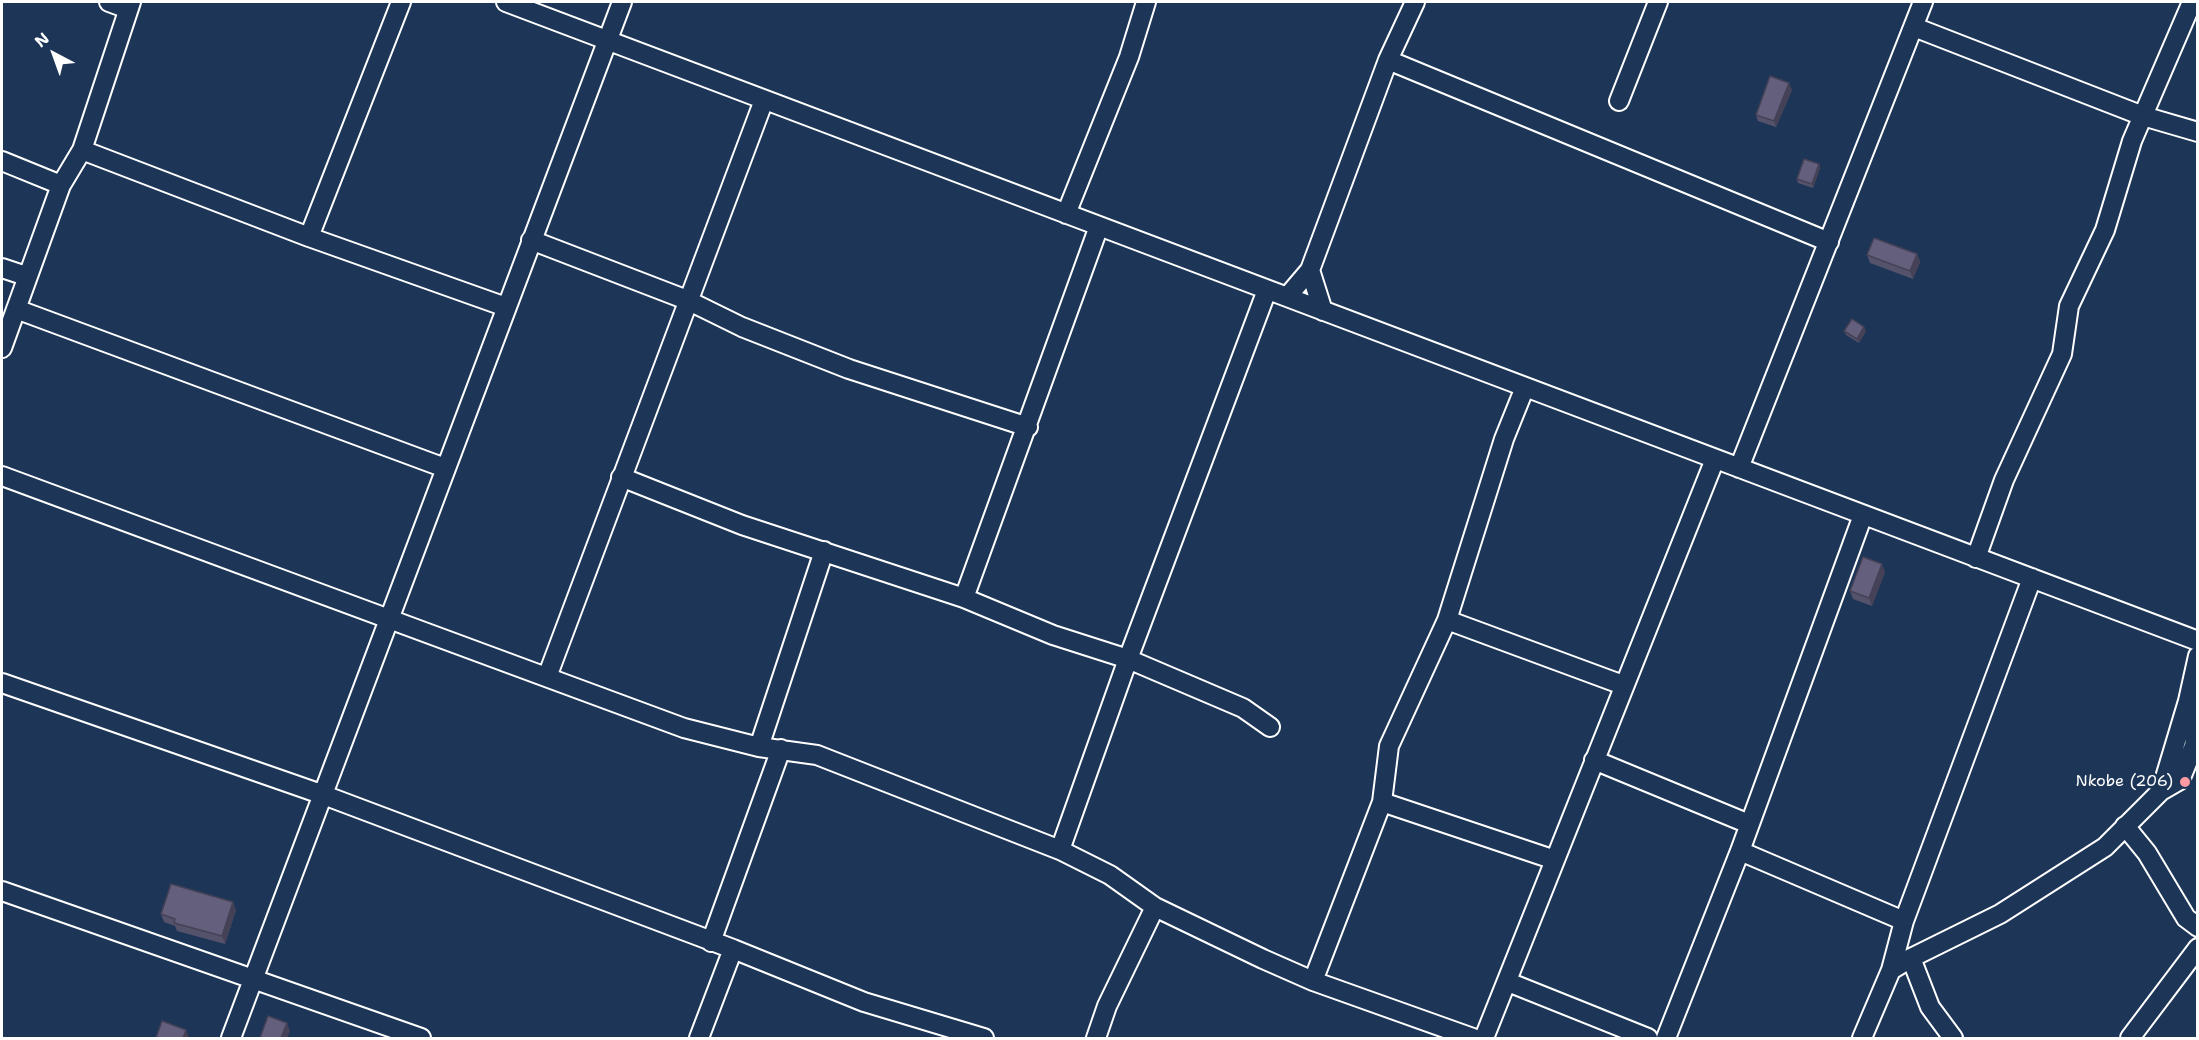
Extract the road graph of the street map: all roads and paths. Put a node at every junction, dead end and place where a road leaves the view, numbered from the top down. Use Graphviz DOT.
graph roads {
  1 [pos="109,2"];
  2 [pos="401,2"];
  3 [pos="506,2"];
  4 [pos="622,2"];
  5 [pos="1146,2"];
  6 [pos="1416,2"];
  7 [pos="1658,2"];
  8 [pos="1923,2"];
  9 [pos="2192,2"];
  10 [pos="129,5"];
  11 [pos="1914,27"];
  12 [pos="607,40"];
  13 [pos="1388,60"];
  14 [pos="764,100"];
  15 [pos="1619,101"];
  16 [pos="2143,116"];
  17 [pos="2198,132"];
  18 [pos="82,150"];
  19 [pos="2,161"];
  20 [pos="61,185"];
  21 [pos="1066,214"];
  22 [pos="1099,226"];
  23 [pos="309,237"];
  24 [pos="531,240"];
  25 [pos="1829,242"];
  26 [pos="2,268"];
  27 [pos="1310,270"];
  28 [pos="26,276"];
  29 [pos="1267,290"];
  30 [pos="1287,297"];
  31 [pos="687,300"];
  32 [pos="506,307"];
  33 [pos="16,309"];
  34 [pos="1323,311"];
  35 [pos="2,348"];
  36 [pos="1525,387"];
  37 [pos="1028,427"];
  38 [pos="1715,459"];
  39 [pos="445,468"];
  40 [pos="1739,468"];
  41 [pos="2,476"];
  42 [pos="621,477"];
  43 [pos="1863,515"];
  44 [pos="824,551"];
  45 [pos="1976,558"];
  46 [pos="2032,578"];
  47 [pos="964,598"];
  48 [pos="388,618"];
  49 [pos="1447,620"];
  50 [pos="2198,641"];
  51 [pos="2198,656"];
  52 [pos="1128,659"];
  53 [pos="547,677"];
  54 [pos="2,683"];
  55 [pos="1623,685"];
  56 [pos="1270,727"];
  57 [pos="759,747"];
  58 [pos="781,749"];
  59 [pos="1594,760"];
  60 [pos="321,794"];
  61 [pos="1382,802"];
  62 [pos="1749,824"];
  63 [pos="2125,826"];
  64 [pos="1060,850"];
  65 [pos="1740,851"];
  66 [pos="1555,860"];
  67 [pos="2,891"];
  68 [pos="1155,907"];
  69 [pos="1904,921"];
  70 [pos="2198,927"];
  71 [pos="711,942"];
  72 [pos="2198,948"];
  73 [pos="733,949"];
  74 [pos="1911,958"];
  75 [pos="1892,970"];
  76 [pos="252,981"];
  77 [pos="1313,981"];
  78 [pos="1508,982"];
  79 [pos="231,1038"];
  80 [pos="421,1038"];
  81 [pos="699,1038"];
  82 [pos="984,1038"];
  83 [pos="1096,1038"];
  84 [pos="1473,1038"];
  85 [pos="1484,1038"];
  86 [pos="1648,1038"];
  87 [pos="1666,1038"];
  88 [pos="1862,1038"];
  89 [pos="1953,1038"];
  90 [pos="2130,1038"];
  1 -- 10 [label="street"];
  2 -- 23 [label="street"];
  3 -- 12 [label="street"];
  4 -- 12 [label="street"];
  5 -- 21 [label="street"];
  6 -- 13 [label="street"];
  7 -- 15 [label="street"];
  8 -- 11 [label="street"];
  9 -- 16 [label="street"];
  10 -- 18 [label="street"];
  11 -- 16 [label="street"];
  11 -- 25 [label="street"];
  12 -- 14 [label="street"];
  12 -- 24 [label="street"];
  13 -- 25 [label="street"];
  13 -- 27 [label="street"];
  14 -- 21 [label="street"];
  14 -- 31 [label="street"];
  16 -- 17 [label="street"];
  16 -- 45 [label="street"];
  18 -- 20 [label="street"];
  18 -- 23 [label="street"];
  19 -- 20 [label="street"];
  20 -- 28 [label="street"];
  21 -- 22 [label="street"];
  22 -- 29 [label="street"];
  22 -- 37 [label="street"];
  23 -- 32 [label="street"];
  24 -- 31 [label="street"];
  24 -- 32 [label="street"];
  25 -- 40 [label="street"];
  26 -- 28 [label="street"];
  27 -- 30 [label="street"];
  27 -- 34 [label="street"];
  28 -- 33 [label="street"];
  29 -- 30 [label="street"];
  29 -- 52 [label="street"];
  30 -- 34 [label="street"];
  31 -- 37 [label="street"];
  31 -- 42 [label="street"];
  32 -- 39 [label="street"];
  33 -- 35 [label="street"];
  33 -- 39 [label="street"];
  34 -- 36 [label="street"];
  36 -- 38 [label="street"];
  36 -- 49 [label="street"];
  37 -- 47 [label="street"];
  38 -- 40 [label="street"];
  38 -- 55 [label="street"];
  39 -- 48 [label="street"];
  40 -- 43 [label="street"];
  41 -- 48 [label="street"];
  42 -- 44 [label="street"];
  42 -- 53 [label="street"];
  43 -- 45 [label="street"];
  43 -- 62 [label="street"];
  44 -- 47 [label="street"];
  44 -- 57 [label="street"];
  45 -- 46 [label="street"];
  46 -- 50 [label="street"];
  46 -- 69 [label="street"];
  47 -- 52 [label="street"];
  48 -- 53 [label="street"];
  48 -- 60 [label="street"];
  49 -- 55 [label="street"];
  49 -- 61 [label="street"];
  51 -- 63 [label="street"];
  52 -- 56 [label="street"];
  52 -- 64 [label="street"];
  53 -- 57 [label="street"];
  54 -- 60 [label="street"];
  55 -- 59 [label="street"];
  57 -- 58 [label="street"];
  58 -- 64 [label="street"];
  58 -- 71 [label="street"];
  59 -- 62 [label="street"];
  59 -- 66 [label="street"];
  60 -- 71 [label="street"];
  60 -- 76 [label="street"];
  61 -- 66 [label="street"];
  61 -- 77 [label="street"];
  62 -- 65 [label="street"];
  63 -- 70 [label="street"];
  63 -- 74 [label="street"];
  64 -- 68 [label="street"];
  65 -- 69 [label="street"];
  65 -- 87 [label="street"];
  66 -- 78 [label="street"];
  67 -- 76 [label="street"];
  68 -- 77 [label="street"];
  68 -- 83 [label="street"];
  69 -- 75 [label="street"];
  71 -- 73 [label="street"];
  72 -- 90 [label="street"];
  73 -- 81 [label="street"];
  73 -- 82 [label="street"];
  74 -- 75 [label="street"];
  74 -- 89 [label="street"];
  75 -- 88 [label="street"];
  76 -- 79 [label="street"];
  76 -- 80 [label="street"];
  77 -- 84 [label="street"];
  78 -- 85 [label="street"];
  78 -- 86 [label="street"];
}
